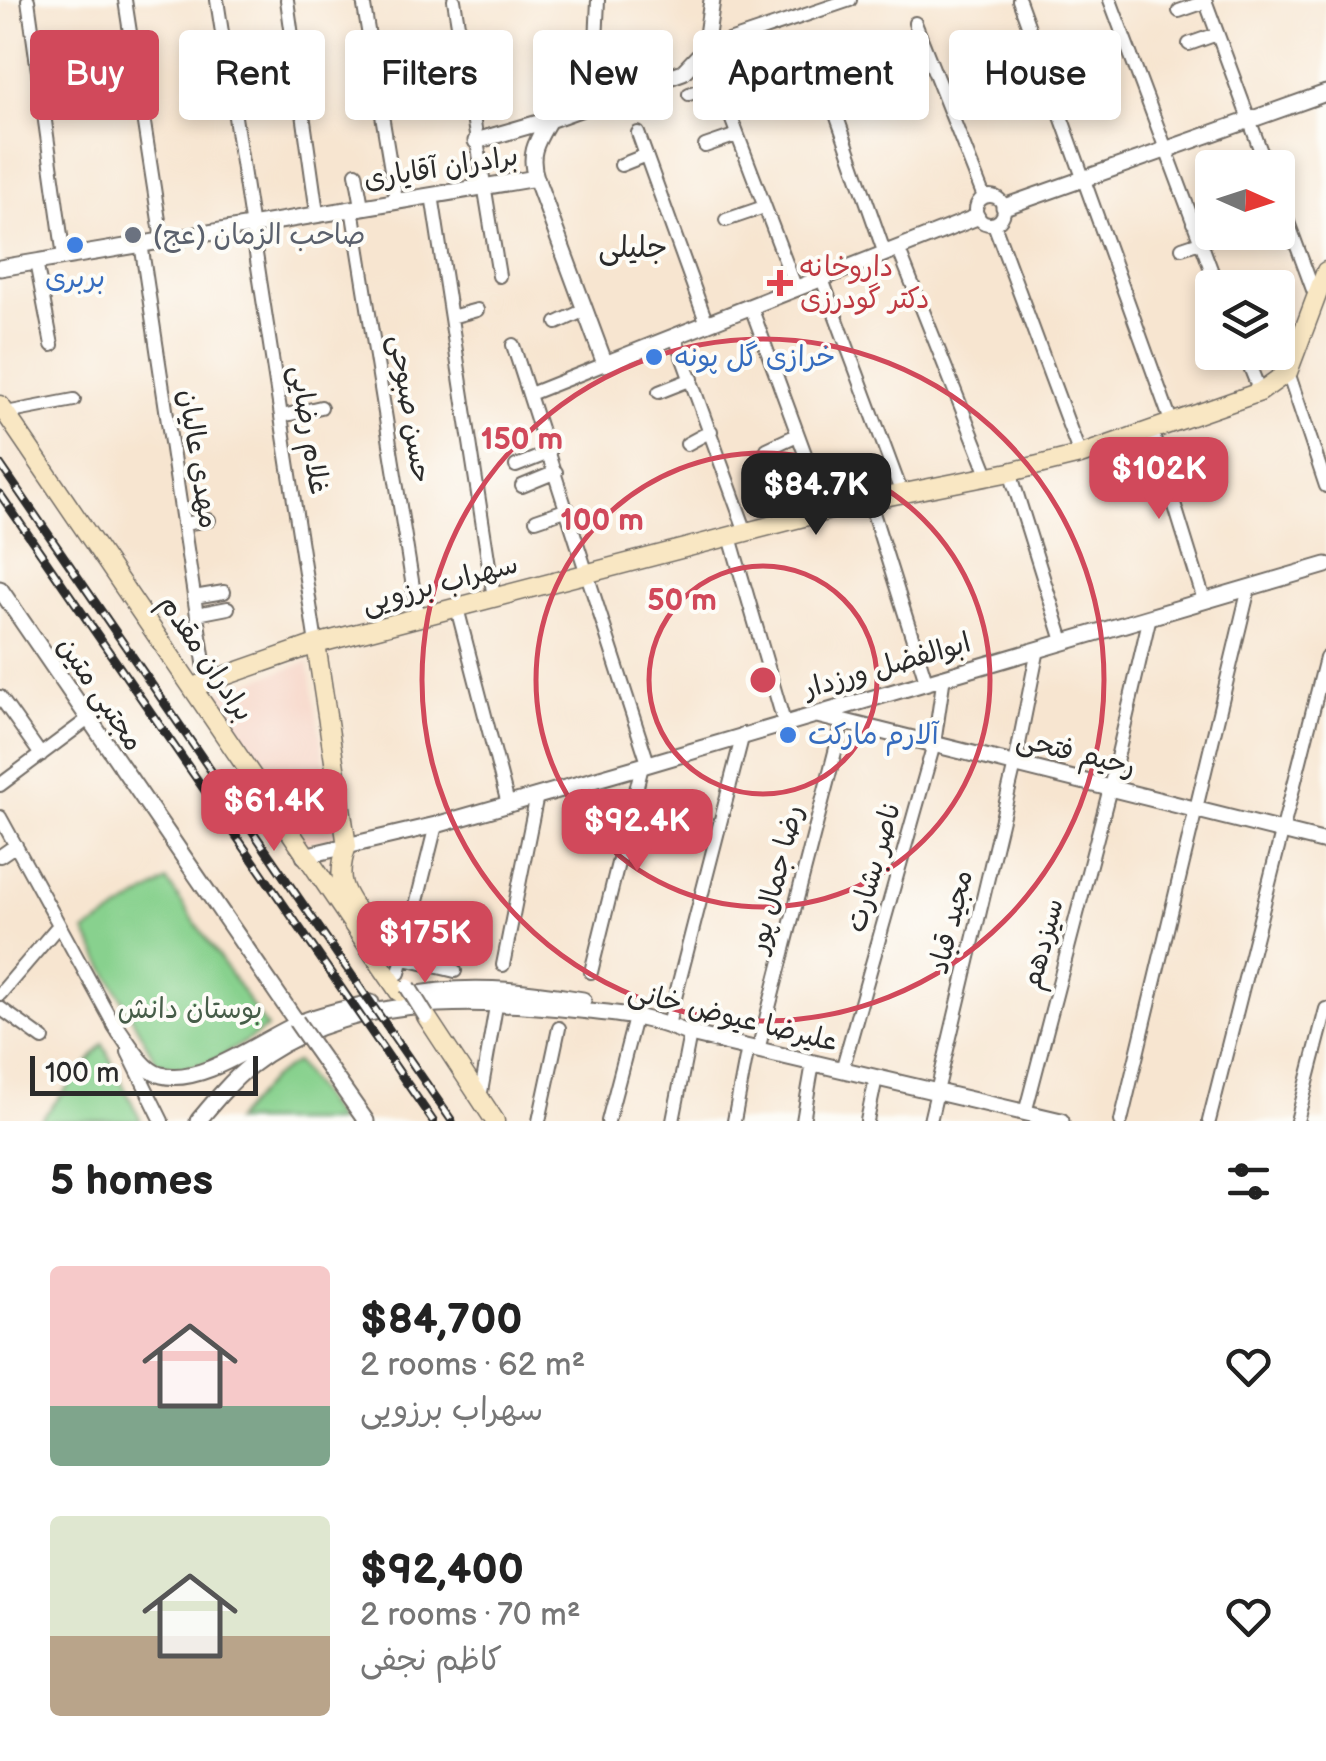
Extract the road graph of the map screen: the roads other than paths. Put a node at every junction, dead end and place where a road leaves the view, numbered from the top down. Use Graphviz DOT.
graph roads {
  1 [pos="28,0"];
  2 [pos="125,0"];
  3 [pos="217,0"];
  4 [pos="287,0"];
  5 [pos="362,0"];
  6 [pos="454,0"];
  7 [pos="598,0"];
  8 [pos="712,0"];
  9 [pos="850,0"];
  10 [pos="1019,0"];
  11 [pos="1110,0"];
  12 [pos="1205,1"];
  13 [pos="1179,11"];
  14 [pos="914,23"];
  15 [pos="597,30"];
  16 [pos="708,30"];
  17 [pos="763,30"];
  18 [pos="1217,34"];
  19 [pos="1189,44"];
  20 [pos="693,93"];
  21 [pos="1326,93"];
  22 [pos="690,94"];
  23 [pos="549,120"];
  24 [pos="731,120"];
  25 [pos="840,120"];
  26 [pos="1249,120"];
  27 [pos="638,133"];
  28 [pos="737,134"];
  29 [pos="476,141"];
  30 [pos="705,146"];
  31 [pos="1166,150"];
  32 [pos="1260,150"];
  33 [pos="646,155"];
  34 [pos="621,165"];
  35 [pos="356,174"];
  36 [pos="536,178"];
  37 [pos="1084,179"];
  38 [pos="484,186"];
  39 [pos="432,195"];
  40 [pos="984,197"];
  41 [pos="396,200"];
  42 [pos="357,207"];
  43 [pos="764,207"];
  44 [pos="1004,207"];
  45 [pos="317,213"];
  46 [pos="977,217"];
  47 [pos="726,220"];
  48 [pos="1194,223"];
  49 [pos="252,224"];
  50 [pos="994,224"];
  51 [pos="1195,226"];
  52 [pos="162,240"];
  53 [pos="1295,241"];
  54 [pos="141,243"];
  55 [pos="1195,244"];
  56 [pos="1182,248"];
  57 [pos="891,251"];
  58 [pos="64,256"];
  59 [pos="36,262"];
  60 [pos="0,268"];
  61 [pos="1326,272"];
  62 [pos="500,276"];
  63 [pos="822,279"];
  64 [pos="796,289"];
  65 [pos="1316,298"];
  66 [pos="750,307"];
  67 [pos="478,310"];
  68 [pos="585,310"];
  69 [pos="451,317"];
  70 [pos="557,323"];
  71 [pos="707,324"];
  72 [pos="675,337"];
  73 [pos="52,345"];
  74 [pos="513,345"];
  75 [pos="605,364"];
  76 [pos="1251,370"];
  77 [pos="1288,372"];
  78 [pos="692,379"];
  79 [pos="658,392"];
  80 [pos="1260,392"];
  81 [pos="530,394"];
  82 [pos="74,400"];
  83 [pos="320,407"];
  84 [pos="2,414"];
  85 [pos="282,416"];
  86 [pos="1172,424"];
  87 [pos="711,431"];
  88 [pos="1152,432"];
  89 [pos="797,435"];
  90 [pos="687,444"];
  91 [pos="767,450"];
  92 [pos="550,453"];
  93 [pos="1080,454"];
  94 [pos="516,466"];
  95 [pos="556,472"];
  96 [pos="1010,472"];
  97 [pos="989,477"];
  98 [pos="522,486"];
  99 [pos="1326,486"];
  100 [pos="902,494"];
  101 [pos="869,500"];
  102 [pos="568,509"];
  103 [pos="826,512"];
  104 [pos="209,520"];
  105 [pos="536,520"];
  106 [pos="183,524"];
  107 [pos="738,534"];
  108 [pos="1326,565"];
  109 [pos="589,574"];
  110 [pos="1249,588"];
  111 [pos="0,589"];
  112 [pos="224,592"];
  113 [pos="194,597"];
  114 [pos="494,598"];
  115 [pos="1204,600"];
  116 [pos="228,608"];
  117 [pos="457,608"];
  118 [pos="197,614"];
  119 [pos="1150,616"];
  120 [pos="418,618"];
  121 [pos="1063,641"];
  122 [pos="316,644"];
  123 [pos="1038,648"];
  124 [pos="1326,658"];
  125 [pos="944,676"];
  126 [pos="926,681"];
  127 [pos="196,686"];
  128 [pos="0,697"];
  129 [pos="813,714"];
  130 [pos="87,720"];
  131 [pos="843,721"];
  132 [pos="784,722"];
  133 [pos="743,734"];
  134 [pos="934,744"];
  135 [pos="41,754"];
  136 [pos="645,764"];
  137 [pos="1015,764"];
  138 [pos="0,784"];
  139 [pos="1110,788"];
  140 [pos="537,795"];
  141 [pos="508,804"];
  142 [pos="1197,810"];
  143 [pos="0,817"];
  144 [pos="436,825"];
  145 [pos="1282,831"];
  146 [pos="1326,842"];
  147 [pos="16,845"];
  148 [pos="347,846"];
  149 [pos="0,856"];
  150 [pos="304,856"];
  151 [pos="59,925"];
  152 [pos="503,964"];
  153 [pos="455,972"];
  154 [pos="591,972"];
  155 [pos="401,978"];
  156 [pos="0,994"];
  157 [pos="0,1008"];
  158 [pos="1326,1010"];
  159 [pos="496,1012"];
  160 [pos="636,1014"];
  161 [pos="422,1018"];
  162 [pos="115,1025"];
  163 [pos="668,1025"];
  164 [pos="559,1028"];
  165 [pos="690,1034"];
  166 [pos="43,1040"];
  167 [pos="274,1044"];
  168 [pos="753,1049"];
  169 [pos="813,1063"];
  170 [pos="842,1070"];
  171 [pos="876,1078"];
  172 [pos="936,1092"];
  173 [pos="477,1100"];
  174 [pos="1025,1112"];
  175 [pos="996,1114"];
  176 [pos="162,1121"];
  177 [pos="198,1121"];
  178 [pos="366,1121"];
  179 [pos="486,1121"];
  180 [pos="495,1121"];
  181 [pos="539,1121"];
  182 [pos="608,1121"];
  183 [pos="672,1121"];
  184 [pos="734,1121"];
  185 [pos="803,1121"];
  186 [pos="867,1121"];
  187 [pos="930,1121"];
  188 [pos="1060,1121"];
  189 [pos="1121,1121"];
  190 [pos="1210,1121"];
  191 [pos="1296,1121"];
  1 -- 58 [label="street"];
  2 -- 52 [label="street"];
  3 -- 49 [label="street, غلام رضایی"];
  4 -- 45 [label="street"];
  5 -- 41 [label="street"];
  6 -- 29 [label="street"];
  7 -- 15 [label="street"];
  8 -- 16 [label="street"];
  9 -- 17 [label="street"];
  10 -- 37 [label="street"];
  11 -- 31 [label="street"];
  12 -- 13 [label="street"];
  12 -- 18 [label="street"];
  14 -- 40 [label="street"];
  18 -- 19 [label="street"];
  18 -- 26 [label="street"];
  20 -- 22 [label="street"];
  21 -- 26 [label="street"];
  23 -- 29 [label="street"];
  23 -- 36 [label="street"];
  24 -- 28 [label="street"];
  25 -- 57 [label="street"];
  26 -- 31 [label="street"];
  26 -- 32 [label="street"];
  27 -- 33 [label="street"];
  28 -- 30 [label="street"];
  28 -- 43 [label="street"];
  29 -- 38 [label="street"];
  31 -- 37 [label="street"];
  31 -- 48 [label="street"];
  33 -- 34 [label="street"];
  33 -- 71 [label="street"];
  35 -- 42 [label="street, حسن صبوحی"];
  36 -- 38 [label="street, برادران آقایاری"];
  36 -- 68 [label="street, برادران آقایاری"];
  37 -- 44 [label="street"];
  37 -- 86 [label="street"];
  38 -- 39 [label="street, برادران آقایاری"];
  38 -- 62 [label="street"];
  39 -- 41 [label="street, برادران آقایاری"];
  39 -- 69 [label="street"];
  40 -- 44 [label="street"];
  40 -- 46 [label="street"];
  41 -- 42 [label="street, برادران آقایاری"];
  42 -- 45 [label="street, برادران آقایاری"];
  42 -- 120 [label="street, حسن صبوحی"];
  43 -- 47 [label="street"];
  43 -- 64 [label="street"];
  44 -- 50 [label="street"];
  45 -- 49 [label="street, برادران آقایاری"];
  46 -- 50 [label="street"];
  46 -- 57 [label="street"];
  48 -- 51 [label="street"];
  49 -- 52 [label="street, برادران آقایاری"];
  49 -- 85 [label="street, غلام رضایی"];
  50 -- 93 [label="street"];
  52 -- 54 [label="street, برادران آقایاری"];
  53 -- 65 [label="street"];
  54 -- 58 [label="street, برادران آقایاری"];
  54 -- 106 [label="street, مهدی عالیان"];
  55 -- 56 [label="street"];
  57 -- 63 [label="street"];
  57 -- 97 [label="street"];
  58 -- 59 [label="street, برادران آقایاری"];
  59 -- 60 [label="street, برادران آقایاری"];
  59 -- 73 [label="street"];
  61 -- 65 [label="main road"];
  63 -- 64 [label="street"];
  63 -- 100 [label="street"];
  64 -- 66 [label="street"];
  65 -- 77 [label="main road"];
  66 -- 71 [label="street"];
  66 -- 89 [label="street"];
  67 -- 69 [label="street"];
  68 -- 70 [label="street"];
  68 -- 75 [label="street, برادران آقایاری"];
  69 -- 114 [label="street"];
  71 -- 72 [label="street"];
  72 -- 75 [label="street"];
  72 -- 78 [label="street"];
  74 -- 81 [label="street"];
  75 -- 81 [label="street"];
  76 -- 80 [label="street"];
  77 -- 80 [label="main road, سهراب برزویی"];
  77 -- 99 [label="street"];
  78 -- 79 [label="street"];
  78 -- 87 [label="street"];
  80 -- 86 [label="main road, سهراب برزویی"];
  81 -- 92 [label="street"];
  82 -- 84 [label="street"];
  83 -- 85 [label="street"];
  84 -- 127 [label="main road, برادران مقدم"];
  85 -- 122 [label="street, غلام رضایی"];
  86 -- 88 [label="main road, سهراب برزویی"];
  87 -- 90 [label="street"];
  87 -- 107 [label="street"];
  88 -- 93 [label="main road, سهراب برزویی"];
  88 -- 115 [label="street"];
  89 -- 91 [label="street"];
  89 -- 103 [label="street"];
  92 -- 94 [label="street"];
  92 -- 95 [label="street"];
  93 -- 96 [label="main road, سهراب برزویی"];
  95 -- 98 [label="street"];
  95 -- 102 [label="street"];
  96 -- 97 [label="main road, سهراب برزویی"];
  96 -- 121 [label="street"];
  97 -- 100 [label="main road, سهراب برزویی"];
  100 -- 101 [label="main road, سهراب برزویی"];
  101 -- 103 [label="main road, سهراب برزویی"];
  101 -- 126 [label="street"];
  102 -- 105 [label="street"];
  102 -- 109 [label="street"];
  103 -- 107 [label="main road, سهراب برزویی"];
  104 -- 106 [label="street"];
  106 -- 113 [label="street, مهدی عالیان"];
  107 -- 109 [label="main road, سهراب برزویی"];
  107 -- 132 [label="street"];
  108 -- 110 [label="street, ابوالفضل ورزدار"];
  109 -- 114 [label="main road, سهراب برزویی"];
  109 -- 136 [label="street"];
  110 -- 115 [label="street, ابوالفضل ورزدار"];
  110 -- 142 [label="street"];
  111 -- 130 [label="street, مجتبی متین"];
  112 -- 113 [label="street"];
  113 -- 118 [label="street, مهدی عالیان"];
  114 -- 117 [label="main road, سهراب برزویی"];
  115 -- 119 [label="street, ابوالفضل ورزدار"];
  116 -- 118 [label="street"];
  117 -- 120 [label="main road, سهراب برزویی"];
  117 -- 141 [label="street"];
  118 -- 127 [label="street, مهدی عالیان"];
  119 -- 121 [label="street, ابوالفضل ورزدار"];
  119 -- 139 [label="street, سیزدهم"];
  120 -- 122 [label="main road, سهراب برزویی"];
  121 -- 123 [label="street, ابوالفضل ورزدار"];
  122 -- 127 [label="main road, سهراب برزویی"];
  122 -- 148 [label="main road"];
  123 -- 125 [label="street, ابوالفضل ورزدار"];
  123 -- 137 [label="street, مجید قباد"];
  124 -- 145 [label="street"];
  125 -- 126 [label="street, ابوالفضل ورزدار"];
  125 -- 134 [label="street, ناصر بشارت"];
  126 -- 129 [label="street, ابوالفضل ورزدار"];
  127 -- 150 [label="main road, برادران مقدم"];
  128 -- 135 [label="street"];
  129 -- 131 [label="street, رحیم فتحی"];
  129 -- 132 [label="street, ابوالفضل ورزدار"];
  130 -- 135 [label="street"];
  130 -- 178 [label="street, مجتبی متین, bridge"];
  131 -- 134 [label="street, رحیم فتحی"];
  131 -- 168 [label="street, رضا جمال پور"];
  132 -- 133 [label="street, ابوالفضل ورزدار"];
  133 -- 136 [label="street, ابوالفضل ورزدار"];
  133 -- 163 [label="street"];
  134 -- 137 [label="street, رحیم فتحی"];
  134 -- 170 [label="street, ناصر بشارت"];
  135 -- 138 [label="street"];
  136 -- 140 [label="street, ابوالفضل ورزدار"];
  136 -- 154 [label="street"];
  137 -- 139 [label="street, رحیم فتحی"];
  137 -- 172 [label="street, مجید قباد"];
  139 -- 142 [label="street, رحیم فتحی"];
  139 -- 174 [label="street, سیزدهم"];
  140 -- 141 [label="street, ابوالفضل ورزدار"];
  140 -- 152 [label="street"];
  141 -- 144 [label="street, ابوالفضل ورزدار"];
  142 -- 145 [label="street, رحیم فتحی"];
  142 -- 189 [label="street"];
  143 -- 147 [label="street"];
  144 -- 148 [label="street, ابوالفضل ورزدار"];
  144 -- 155 [label="street"];
  145 -- 146 [label="street, رحیم فتحی"];
  145 -- 190 [label="street"];
  147 -- 149 [label="street"];
  147 -- 151 [label="street"];
  148 -- 150 [label="street, ابوالفضل ورزدار"];
  148 -- 155 [label="main road"];
  150 -- 155 [label="main road, برادران مقدم"];
  151 -- 156 [label="street"];
  151 -- 162 [label="street"];
  153 -- 155 [label="street"];
  155 -- 161 [label="street, bridge"];
  157 -- 166 [label="street"];
  158 -- 191 [label="street"];
  159 -- 173 [label="street"];
  160 -- 163 [label="street, علیرضا عیوض خانی"];
  160 -- 167 [label="street, علیرضا عیوض خانی"];
  160 -- 182 [label="street"];
  161 -- 173 [label="main road"];
  162 -- 167 [label="street"];
  162 -- 176 [label="street"];
  163 -- 165 [label="street, علیرضا عیوض خانی"];
  164 -- 181 [label="street"];
  165 -- 168 [label="street, علیرضا عیوض خانی"];
  165 -- 183 [label="street"];
  167 -- 177 [label="street"];
  168 -- 169 [label="street, علیرضا عیوض خانی"];
  168 -- 184 [label="street, رضا جمال پور"];
  169 -- 170 [label="street, علیرضا عیوض خانی"];
  169 -- 185 [label="street"];
  170 -- 171 [label="street, علیرضا عیوض خانی"];
  171 -- 172 [label="street, علیرضا عیوض خانی"];
  171 -- 186 [label="street"];
  172 -- 175 [label="street, علیرضا عیوض خانی"];
  172 -- 187 [label="street, مجید قباد"];
  173 -- 179 [label="main road"];
  173 -- 180 [label="main road"];
  174 -- 175 [label="street, علیرضا عیوض خانی"];
  174 -- 188 [label="street, علیرضا عیوض خانی"];
}
